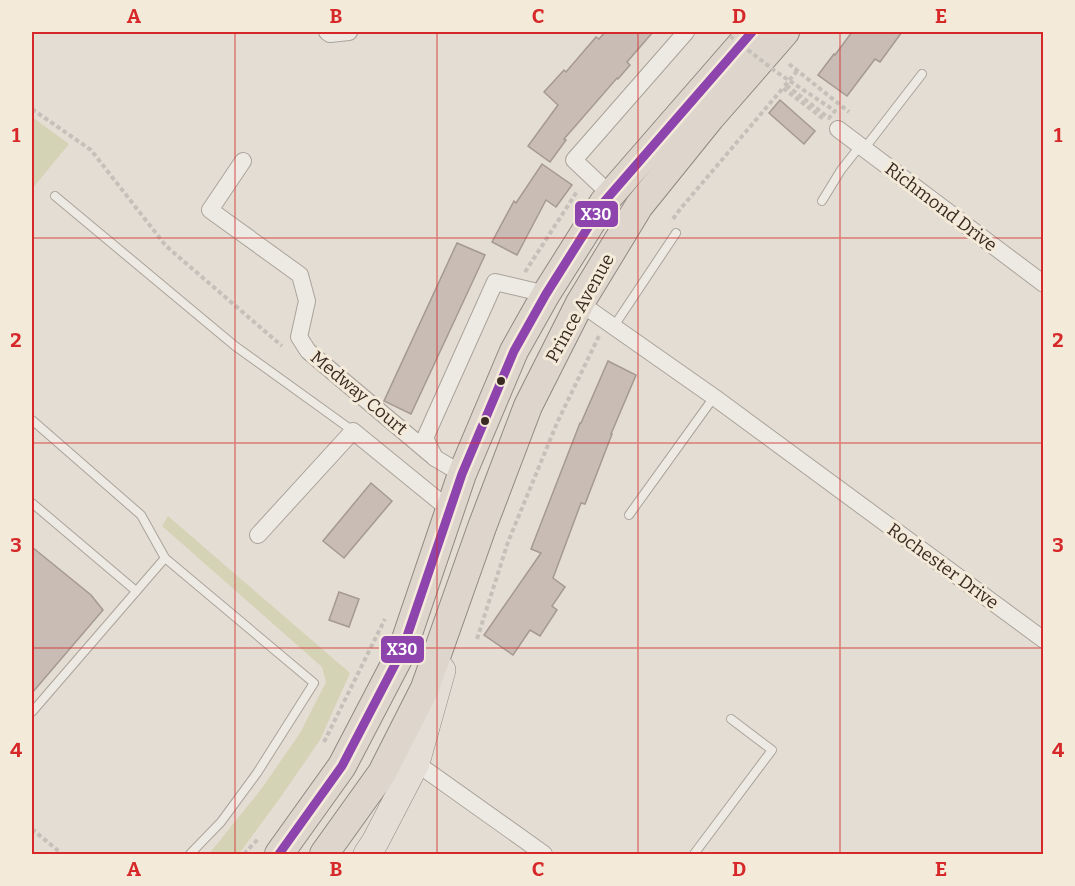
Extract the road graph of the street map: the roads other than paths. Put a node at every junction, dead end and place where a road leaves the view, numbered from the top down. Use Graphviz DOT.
graph roads {
  1 [pos="327,32"];
  2 [pos="349,32"];
  3 [pos="686,32"];
  4 [pos="759,37"];
  5 [pos="922,74"];
  6 [pos="838,129"];
  7 [pos="862,148"];
  8 [pos="243,161"];
  9 [pos="611,195"];
  10 [pos="55,196"];
  11 [pos="822,201"];
  12 [pos="676,233"];
  13 [pos="1044,284"];
  14 [pos="546,294"];
  15 [pos="580,303"];
  16 [pos="610,323"];
  17 [pos="714,397"];
  18 [pos="32,420"];
  19 [pos="353,431"];
  20 [pos="435,458"];
  21 [pos="462,474"];
  22 [pos="32,503"];
  23 [pos="450,510"];
  24 [pos="630,515"];
  25 [pos="258,535"];
  26 [pos="165,558"];
  27 [pos="472,558"];
  28 [pos="136,591"];
  29 [pos="1044,640"];
  30 [pos="32,712"];
  31 [pos="731,719"];
  32 [pos="416,763"];
  33 [pos="190,855"];
  34 [pos="279,855"];
  35 [pos="324,855"];
  36 [pos="367,855"];
  37 [pos="544,855"];
  38 [pos="694,855"];
  1 -- 2 [label="street"];
  3 -- 9 [label="street"];
  4 -- 9 [label="highway, Prince Avenue"];
  4 -- 15 [label="highway, Prince Avenue"];
  5 -- 7 [label="lane"];
  6 -- 7 [label="street, Richmond Drive"];
  7 -- 11 [label="lane"];
  7 -- 13 [label="street, Richmond Drive"];
  8 -- 20 [label="street, Medway Court"];
  9 -- 14 [label="highway, Prince Avenue"];
  10 -- 19 [label="lane"];
  12 -- 16 [label="lane"];
  14 -- 20 [label="street, Prince Avenue"];
  14 -- 21 [label="highway, Prince Avenue"];
  15 -- 16 [label="street, Rochester Drive"];
  15 -- 27 [label="highway, Prince Avenue"];
  16 -- 17 [label="street, Rochester Drive"];
  17 -- 24 [label="lane"];
  17 -- 29 [label="street, Rochester Drive"];
  18 -- 26 [label="lane"];
  19 -- 23 [label="street"];
  19 -- 25 [label="street"];
  20 -- 21 [label="street"];
  21 -- 23 [label="highway, Prince Avenue"];
  22 -- 28 [label="lane"];
  23 -- 34 [label="highway, Prince Avenue"];
  26 -- 28 [label="lane"];
  26 -- 33 [label="lane"];
  27 -- 32 [label="main road, Prince Avenue"];
  27 -- 35 [label="highway, Prince Avenue"];
  28 -- 30 [label="lane"];
  31 -- 38 [label="lane"];
  32 -- 36 [label="main road, Prince Avenue"];
  32 -- 37 [label="street"];
}
